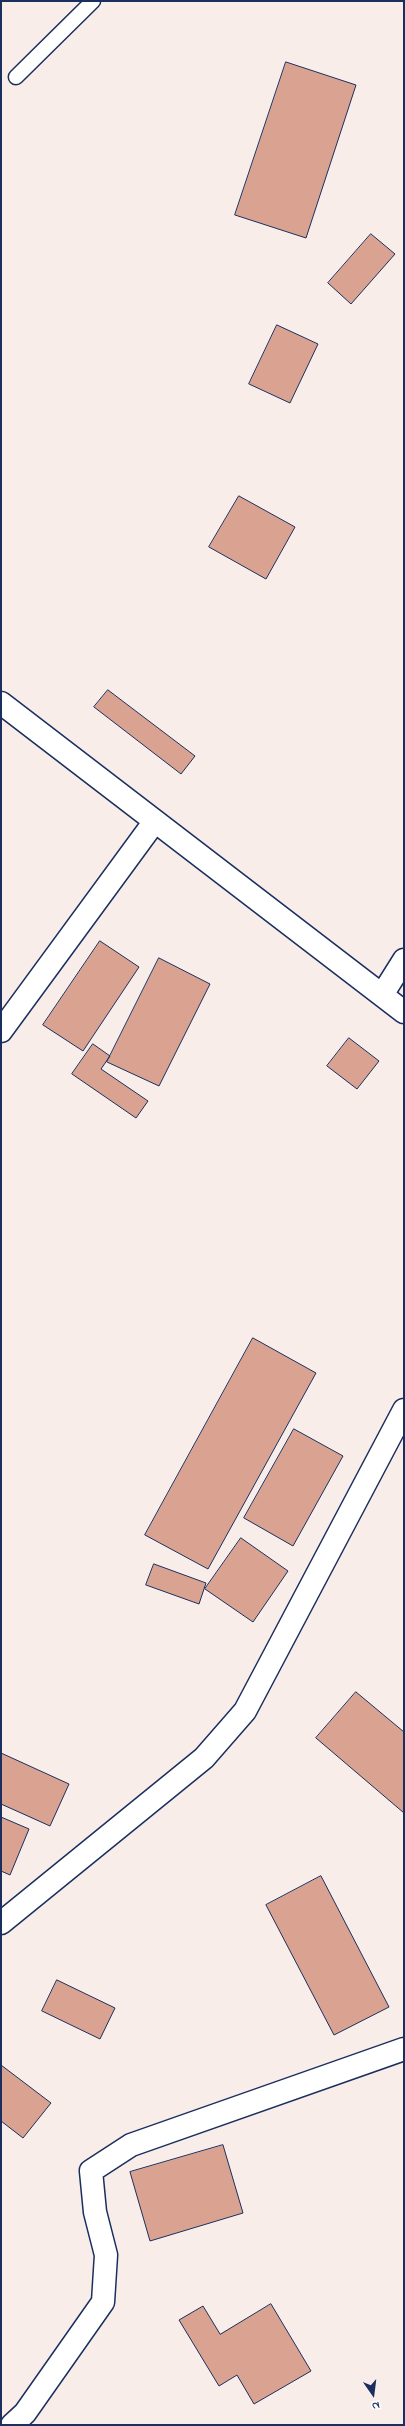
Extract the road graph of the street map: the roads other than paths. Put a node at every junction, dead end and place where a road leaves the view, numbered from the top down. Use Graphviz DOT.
graph roads {
  1 [pos="93,1"];
  2 [pos="16,77"];
  3 [pos="1,703"];
  4 [pos="155,822"];
  5 [pos="404,960"];
  6 [pos="382,995"];
  7 [pos="404,1012"];
  8 [pos="1,1031"];
  9 [pos="404,1410"];
  10 [pos="1,1923"];
  11 [pos="404,2049"];
  12 [pos="12,2425"];
  1 -- 2 [label="lane"];
  3 -- 4 [label="street"];
  4 -- 6 [label="street"];
  4 -- 8 [label="street"];
  5 -- 6 [label="street"];
  6 -- 7 [label="street"];
  9 -- 10 [label="street"];
  11 -- 12 [label="street"];
}
